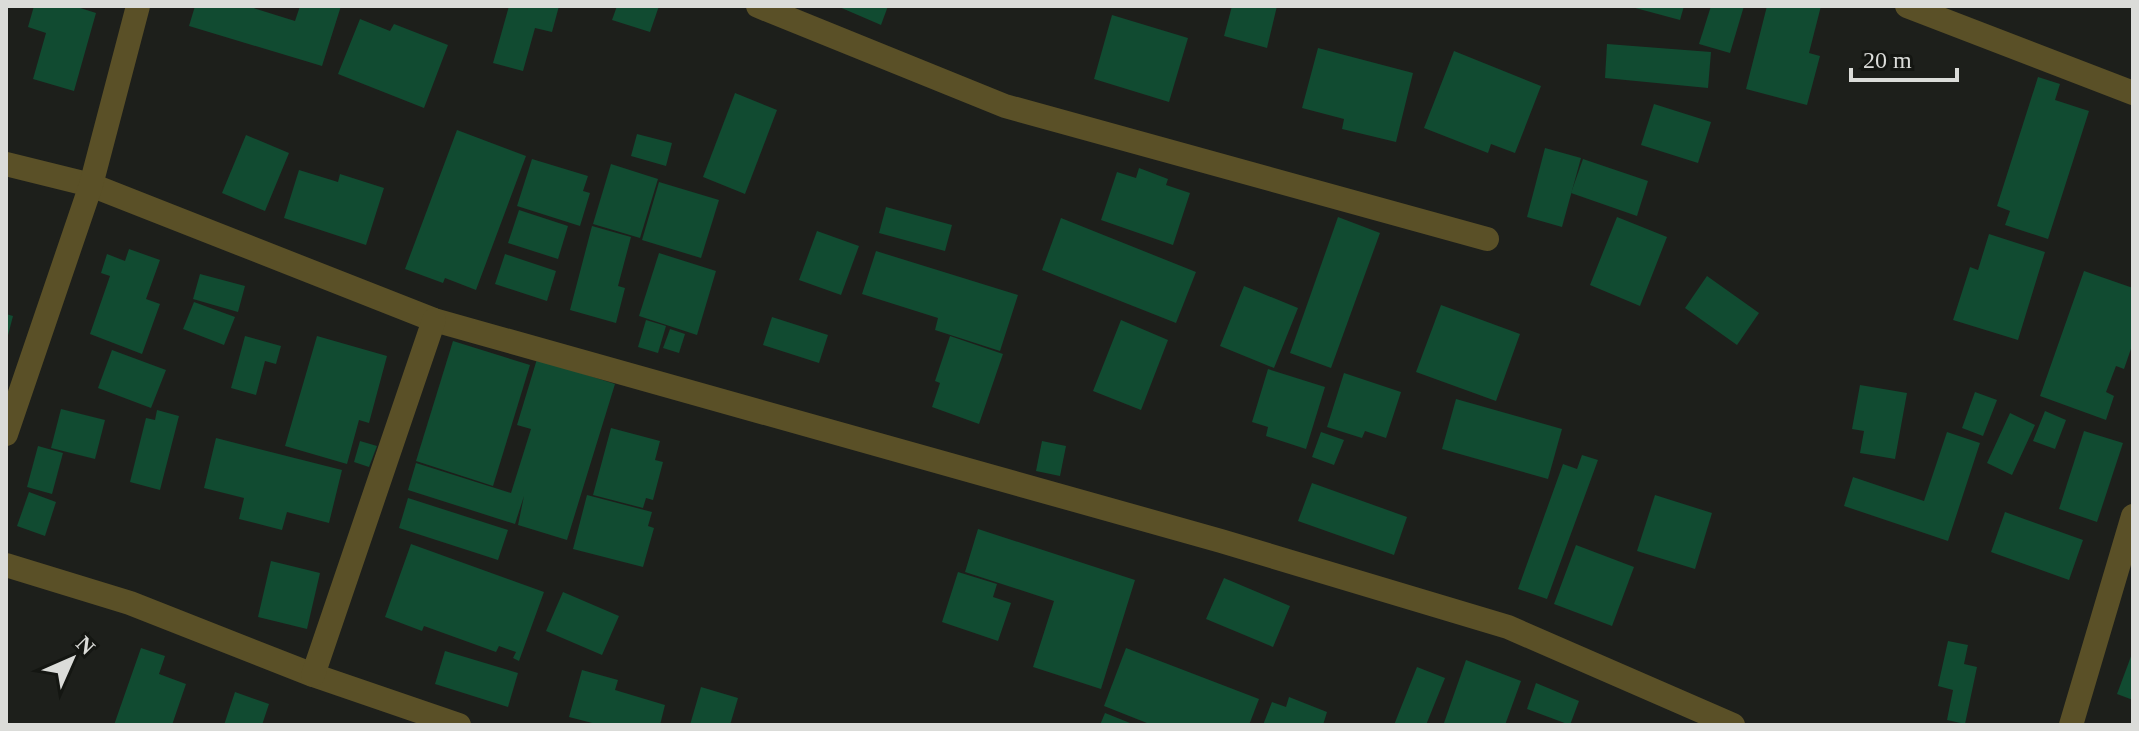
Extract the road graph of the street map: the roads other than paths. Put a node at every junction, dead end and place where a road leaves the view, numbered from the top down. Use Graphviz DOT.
graph roads {
  1 [pos="138,6"];
  2 [pos="758,6"];
  3 [pos="1907,6"];
  4 [pos="2133,93"];
  5 [pos="6,164"];
  6 [pos="91,185"];
  7 [pos="1487,239"];
  8 [pos="434,320"];
  9 [pos="6,434"];
  10 [pos="2133,516"];
  11 [pos="6,565"];
  12 [pos="313,675"];
  13 [pos="459,725"];
  14 [pos="1733,725"];
  15 [pos="2071,725"];
  1 -- 6 [label="street"];
  2 -- 7 [label="street"];
  3 -- 4 [label="street"];
  5 -- 6 [label="street"];
  6 -- 8 [label="street"];
  6 -- 9 [label="street"];
  8 -- 12 [label="street"];
  8 -- 14 [label="street"];
  10 -- 15 [label="street"];
  11 -- 12 [label="street"];
  12 -- 13 [label="street"];
}
